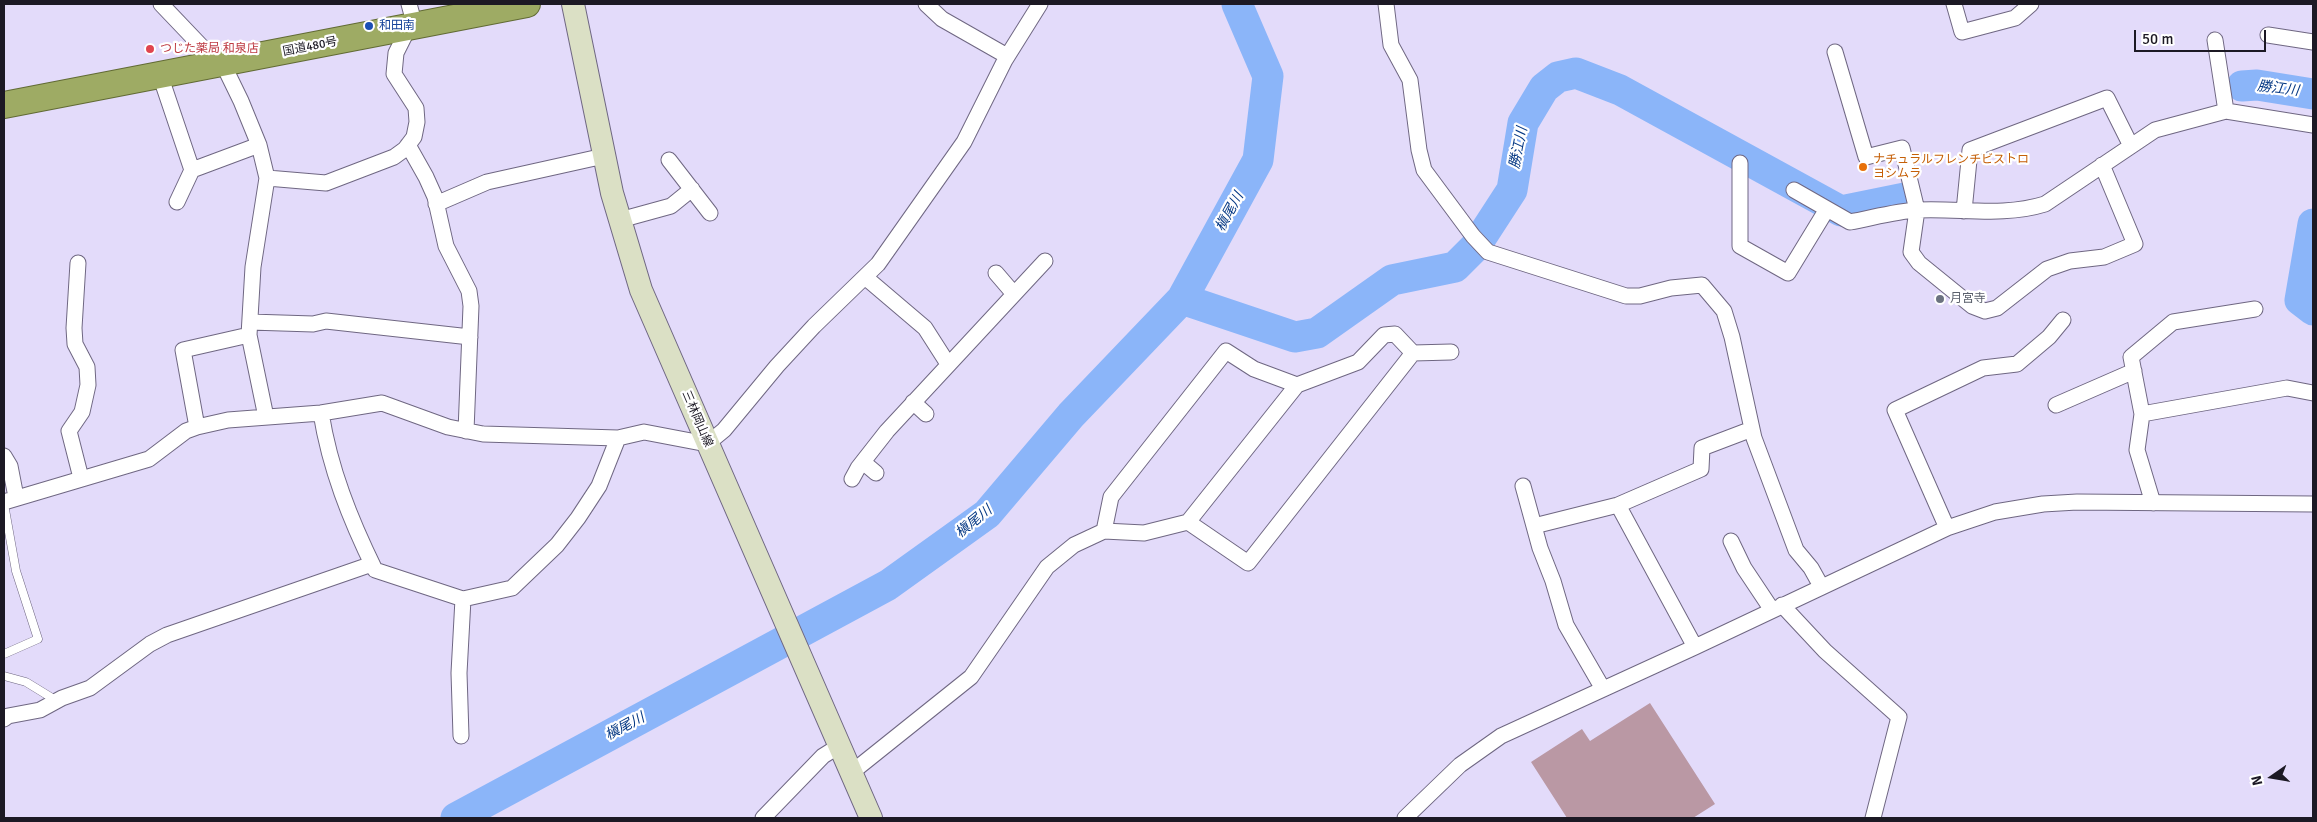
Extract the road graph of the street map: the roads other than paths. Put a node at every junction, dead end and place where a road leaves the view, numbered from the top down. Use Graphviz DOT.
graph roads {
  1 [pos="162,4"];
  2 [pos="527,4"];
  3 [pos="573,4"];
  4 [pos="926,4"];
  5 [pos="1040,4"];
  6 [pos="1386,4"];
  7 [pos="1954,4"];
  8 [pos="2031,4"];
  9 [pos="411,19"];
  10 [pos="2268,35"];
  11 [pos="2216,40"];
  12 [pos="2313,42"];
  13 [pos="1835,52"];
  14 [pos="1007,56"];
  15 [pos="223,64"];
  16 [pos="160,75"];
  17 [pos="4,105"];
  18 [pos="2226,112"];
  19 [pos="2313,125"];
  20 [pos="259,145"];
  21 [pos="408,145"];
  22 [pos="2131,146"];
  23 [pos="604,156"];
  24 [pos="669,160"];
  25 [pos="1740,163"];
  26 [pos="2102,165"];
  27 [pos="192,170"];
  28 [pos="267,178"];
  29 [pos="692,189"];
  30 [pos="1794,190"];
  31 [pos="177,202"];
  32 [pos="436,204"];
  33 [pos="1827,209"];
  34 [pos="1917,210"];
  35 [pos="1964,212"];
  36 [pos="710,213"];
  37 [pos="620,220"];
  38 [pos="1045,261"];
  39 [pos="78,263"];
  40 [pos="996,273"];
  41 [pos="864,277"];
  42 [pos="1014,294"];
  43 [pos="2255,309"];
  44 [pos="2063,320"];
  45 [pos="250,328"];
  46 [pos="470,338"];
  47 [pos="1451,352"];
  48 [pos="1413,353"];
  49 [pos="948,364"];
  50 [pos="2134,372"];
  51 [pos="1297,385"];
  52 [pos="2313,394"];
  53 [pos="913,402"];
  54 [pos="2056,405"];
  55 [pos="321,414"];
  56 [pos="926,414"];
  57 [pos="2142,414"];
  58 [pos="266,417"];
  59 [pos="197,427"];
  60 [pos="1752,429"];
  61 [pos="466,431"];
  62 [pos="618,438"];
  63 [pos="707,444"];
  64 [pos="4,456"];
  65 [pos="863,462"];
  66 [pos="876,473"];
  67 [pos="81,478"];
  68 [pos="852,478"];
  69 [pos="1523,486"];
  70 [pos="8,501"];
  71 [pos="2153,503"];
  72 [pos="2313,504"];
  73 [pos="1618,505"];
  74 [pos="1188,522"];
  75 [pos="1534,526"];
  76 [pos="1947,528"];
  77 [pos="1104,531"];
  78 [pos="1731,541"];
  79 [pos="372,564"];
  80 [pos="1821,586"];
  81 [pos="462,599"];
  82 [pos="1777,608"];
  83 [pos="1695,647"];
  84 [pos="4,654"];
  85 [pos="4,676"];
  86 [pos="1603,689"];
  87 [pos="57,701"];
  88 [pos="4,719"];
  89 [pos="461,736"];
  90 [pos="839,746"];
  91 [pos="851,773"];
  92 [pos="763,818"];
  93 [pos="871,818"];
  94 [pos="1405,818"];
  95 [pos="1873,818"];
  1 -- 15 [label="street"];
  2 -- 9 [label="highway, 国道480号"];
  3 -- 23 [label="main road, 三林岡山線"];
  4 -- 14 [label="street"];
  5 -- 14 [label="street"];
  6 -- 60 [label="street"];
  7 -- 8 [label="street"];
  9 -- 15 [label="highway, 国道480号"];
  9 -- 21 [label="street"];
  10 -- 12 [label="street"];
  11 -- 18 [label="street"];
  13 -- 34 [label="street"];
  14 -- 41 [label="street"];
  15 -- 16 [label="highway, 国道480号"];
  15 -- 20 [label="street"];
  16 -- 17 [label="highway, 国道480号"];
  16 -- 27 [label="street"];
  18 -- 19 [label="street"];
  18 -- 22 [label="street"];
  20 -- 27 [label="street"];
  20 -- 28 [label="street"];
  21 -- 28 [label="street"];
  21 -- 32 [label="street"];
  22 -- 26 [label="street"];
  22 -- 35 [label="street"];
  23 -- 32 [label="street"];
  23 -- 37 [label="main road, 三林岡山線"];
  24 -- 29 [label="street"];
  25 -- 33 [label="street"];
  26 -- 34 [label="street"];
  26 -- 35 [label="street"];
  27 -- 31 [label="street"];
  28 -- 45 [label="street"];
  29 -- 36 [label="street"];
  29 -- 37 [label="street"];
  30 -- 33 [label="street"];
  32 -- 46 [label="street"];
  33 -- 34 [label="street"];
  34 -- 35 [label="street"];
  37 -- 63 [label="main road, 三林岡山線"];
  38 -- 42 [label="street"];
  39 -- 67 [label="street"];
  40 -- 42 [label="street"];
  41 -- 49 [label="street"];
  41 -- 63 [label="street"];
  42 -- 49 [label="street"];
  43 -- 50 [label="street"];
  44 -- 76 [label="street"];
  45 -- 46 [label="street"];
  45 -- 58 [label="street"];
  45 -- 59 [label="street"];
  46 -- 61 [label="street"];
  47 -- 48 [label="street"];
  48 -- 51 [label="street"];
  48 -- 74 [label="street"];
  49 -- 53 [label="street"];
  50 -- 54 [label="street"];
  50 -- 57 [label="street"];
  51 -- 74 [label="street"];
  51 -- 77 [label="street"];
  52 -- 57 [label="street"];
  53 -- 56 [label="street"];
  53 -- 65 [label="street"];
  55 -- 58 [label="street"];
  55 -- 61 [label="street"];
  55 -- 79 [label="street"];
  57 -- 71 [label="street"];
  58 -- 59 [label="street"];
  59 -- 67 [label="street"];
  60 -- 73 [label="street"];
  60 -- 80 [label="street"];
  61 -- 62 [label="street"];
  62 -- 63 [label="street"];
  62 -- 81 [label="street"];
  63 -- 90 [label="main road, 三林岡山線"];
  64 -- 70 [label="street"];
  65 -- 66 [label="street"];
  65 -- 68 [label="street"];
  67 -- 70 [label="street"];
  69 -- 75 [label="street"];
  70 -- 84 [label="lane"];
  71 -- 72 [label="street"];
  71 -- 76 [label="street"];
  73 -- 75 [label="street"];
  73 -- 83 [label="street"];
  74 -- 77 [label="street"];
  75 -- 86 [label="street"];
  76 -- 80 [label="street"];
  77 -- 91 [label="street"];
  78 -- 82 [label="street"];
  79 -- 81 [label="street"];
  79 -- 87 [label="street"];
  80 -- 82 [label="street"];
  81 -- 89 [label="street"];
  82 -- 83 [label="street"];
  82 -- 95 [label="street"];
  83 -- 86 [label="street"];
  85 -- 87 [label="lane"];
  86 -- 94 [label="street"];
  87 -- 88 [label="street"];
  90 -- 91 [label="main road, 三林岡山線"];
  90 -- 92 [label="street"];
  91 -- 93 [label="main road, 三林岡山線"];
}
